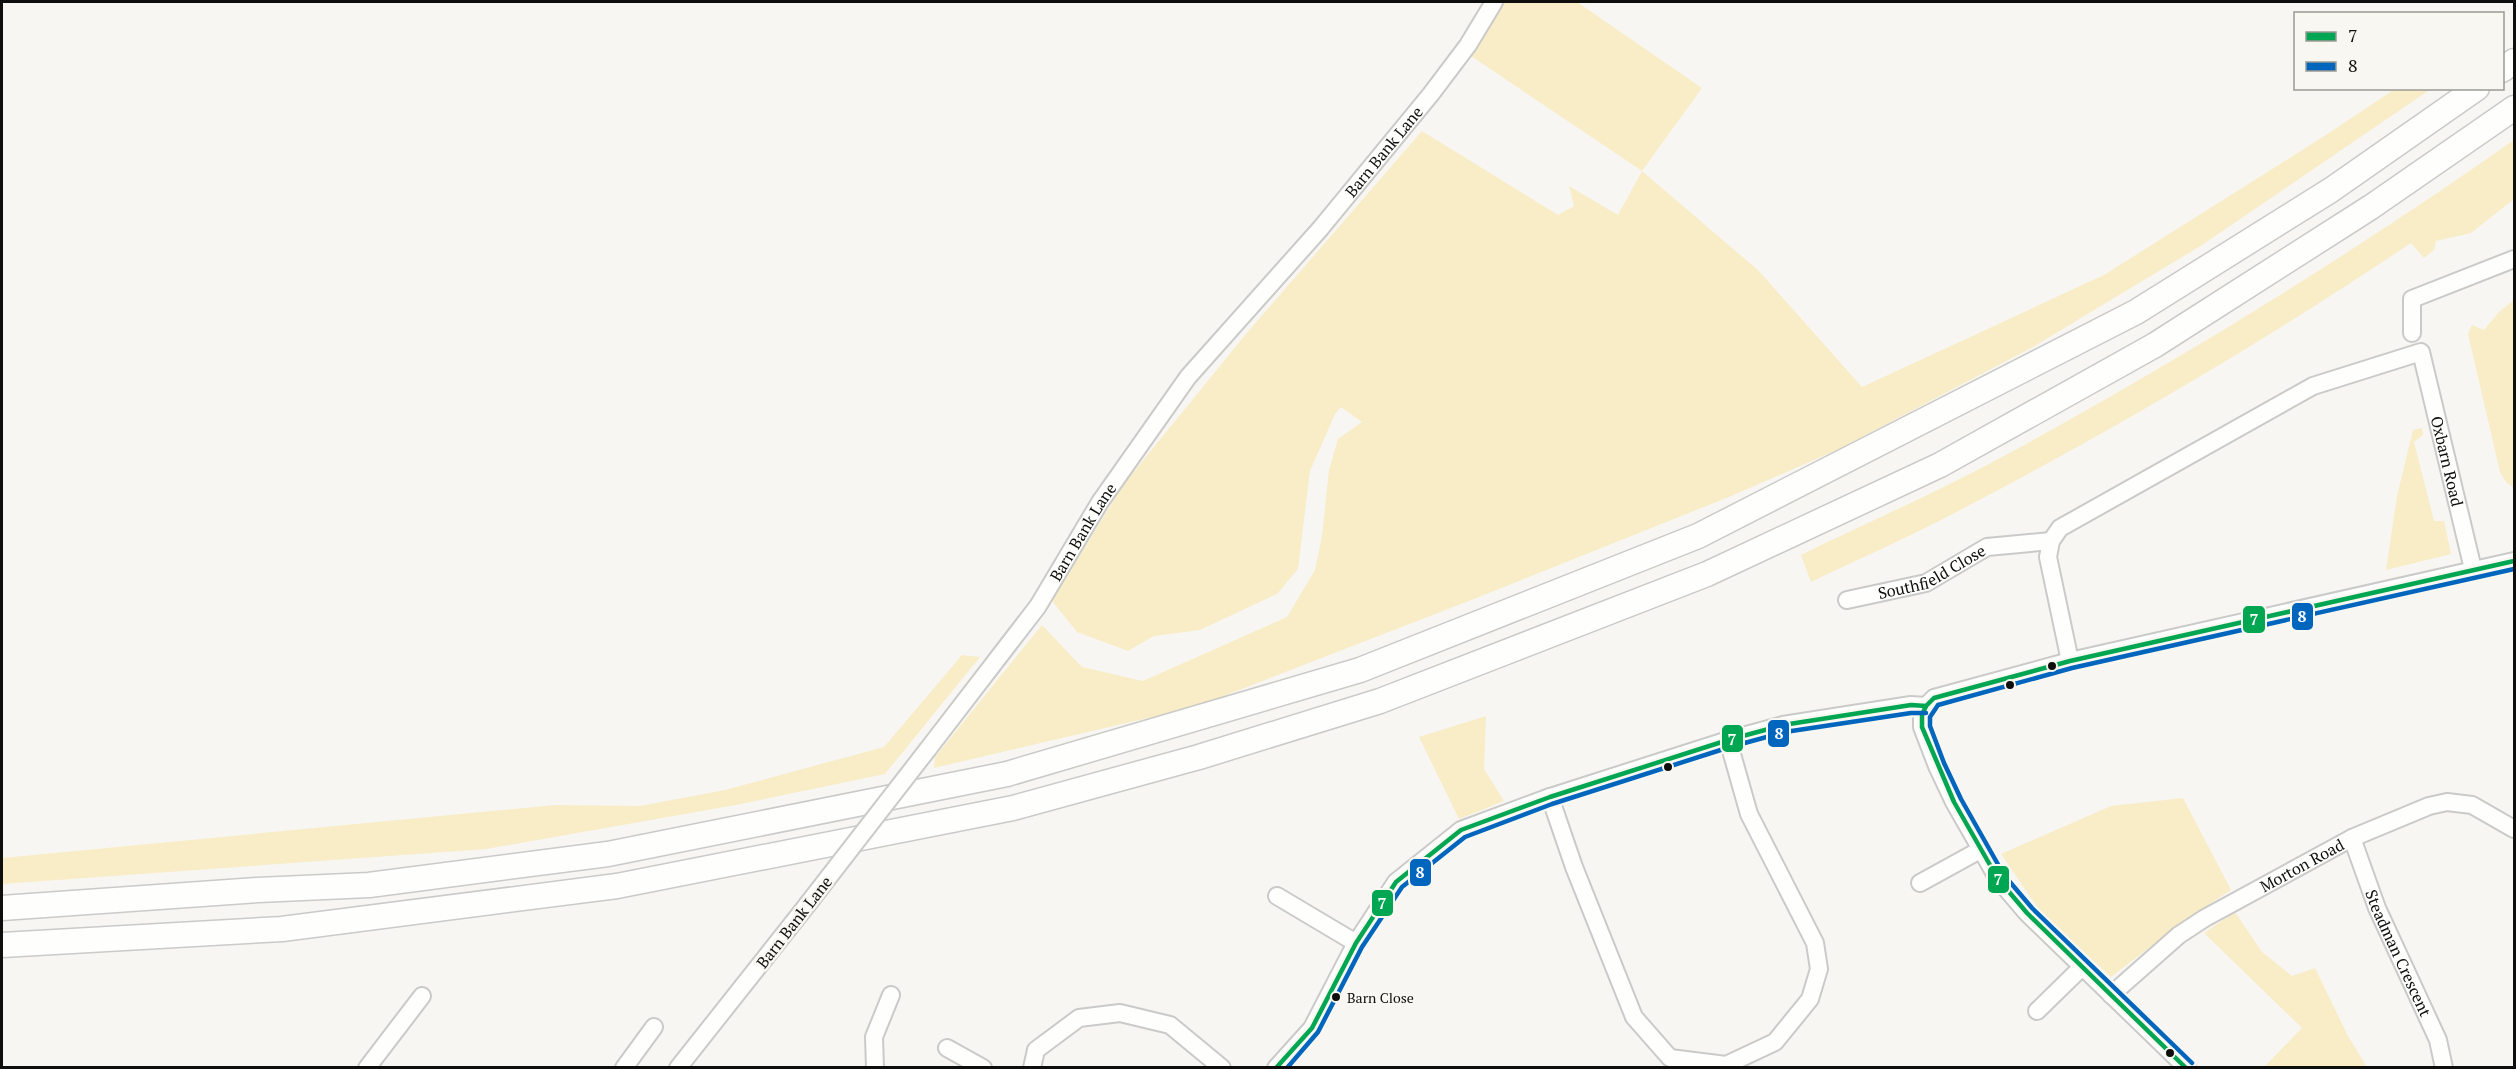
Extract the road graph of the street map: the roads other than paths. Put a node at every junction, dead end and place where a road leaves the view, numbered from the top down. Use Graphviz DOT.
graph roads {
  1 [pos="1494,2"];
  2 [pos="2474,90"];
  3 [pos="2514,108"];
  4 [pos="2514,259"];
  5 [pos="2412,333"];
  6 [pos="2051,541"];
  7 [pos="2514,561"];
  8 [pos="2473,569"];
  9 [pos="1847,600"];
  10 [pos="2070,660"];
  11 [pos="1926,706"];
  12 [pos="1728,740"];
  13 [pos="1550,797"];
  14 [pos="2514,829"];
  15 [pos="2352,838"];
  16 [pos="1980,850"];
  17 [pos="1920,883"];
  18 [pos="1277,896"];
  19 [pos="2,908"];
  20 [pos="1356,943"];
  21 [pos="2,945"];
  22 [pos="2082,967"];
  23 [pos="891,994"];
  24 [pos="2111,995"];
  25 [pos="422,996"];
  26 [pos="2037,1011"];
  27 [pos="654,1027"];
  28 [pos="947,1048"];
  29 [pos="367,1068"];
  30 [pos="624,1068"];
  31 [pos="678,1068"];
  32 [pos="875,1068"];
  33 [pos="983,1068"];
  34 [pos="1032,1068"];
  35 [pos="1222,1068"];
  36 [pos="1276,1068"];
  37 [pos="2187,1068"];
  38 [pos="2444,1068"];
  1 -- 31 [label="street, Barn Bank Lane, bridge"];
  2 -- 19 [label="highway"];
  3 -- 21 [label="highway"];
  4 -- 5 [label="street"];
  6 -- 8 [label="street, Oxbarn Road"];
  6 -- 9 [label="street, Southfield Close"];
  6 -- 10 [label="street"];
  7 -- 8 [label="street"];
  8 -- 10 [label="street"];
  10 -- 11 [label="street"];
  11 -- 12 [label="street"];
  11 -- 16 [label="street"];
  12 -- 13 [label="street"];
  12 -- 13 [label="street"];
  13 -- 20 [label="street"];
  14 -- 15 [label="street, Morton Road"];
  15 -- 24 [label="street, Morton Road"];
  15 -- 38 [label="street, Steadman Crescent"];
  16 -- 17 [label="street"];
  16 -- 22 [label="street"];
  18 -- 20 [label="street"];
  20 -- 36 [label="street"];
  22 -- 24 [label="street"];
  22 -- 26 [label="street"];
  23 -- 32 [label="street"];
  24 -- 37 [label="street"];
  25 -- 29 [label="street"];
  27 -- 30 [label="street"];
  28 -- 33 [label="street"];
  34 -- 35 [label="street"];
}
